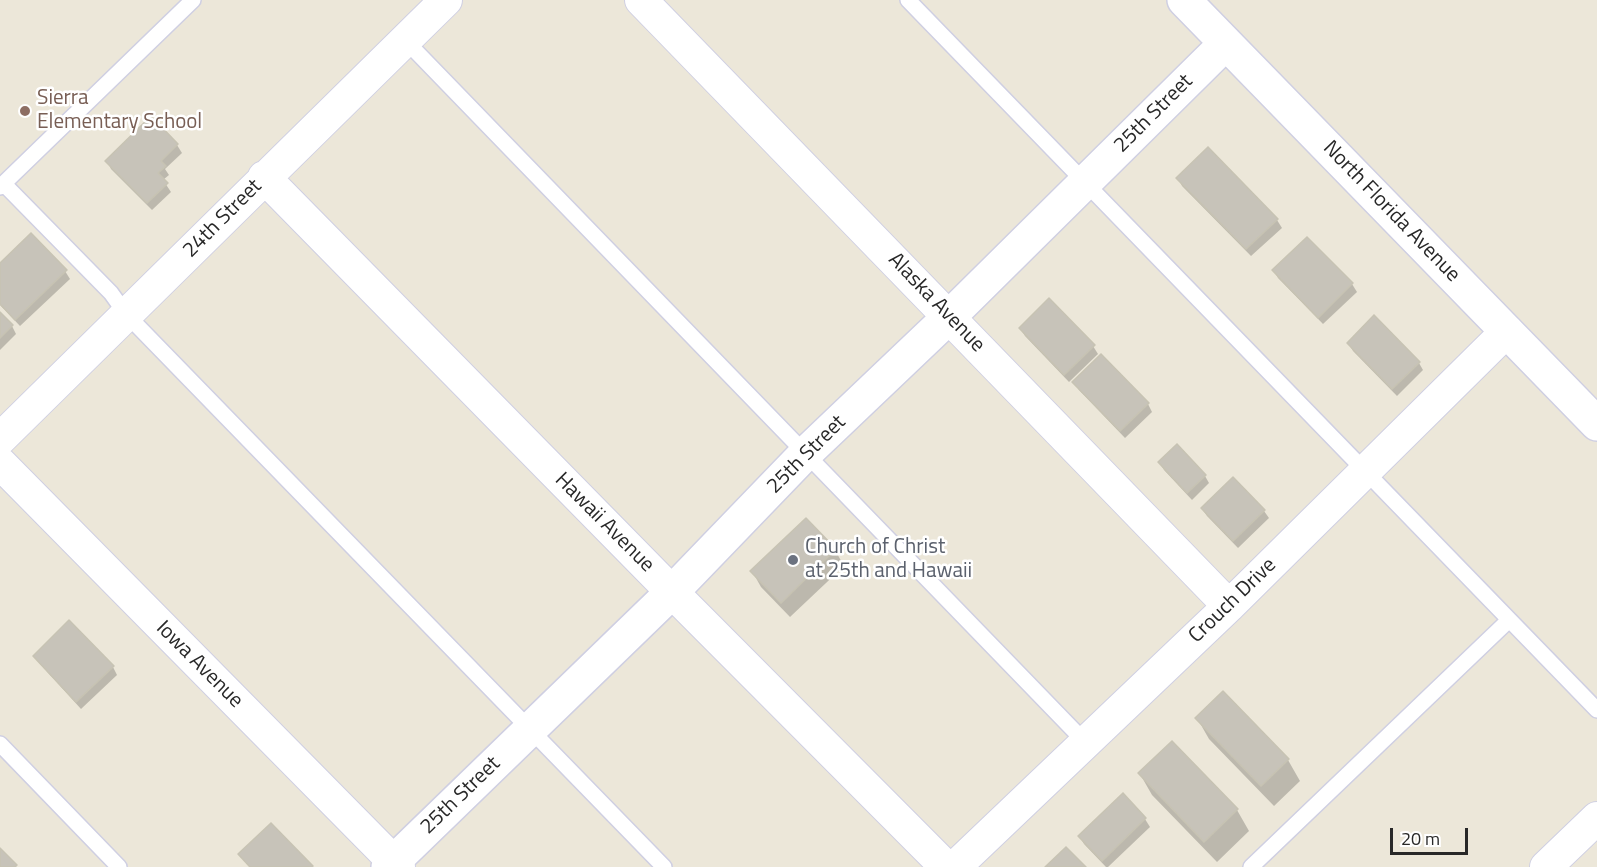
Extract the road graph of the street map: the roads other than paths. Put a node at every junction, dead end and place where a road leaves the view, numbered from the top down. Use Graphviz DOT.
graph roads {
  1 [pos="193,0"];
  2 [pos="446,0"];
  3 [pos="641,0"];
  4 [pos="908,0"];
  5 [pos="1184,0"];
  6 [pos="405,40"];
  7 [pos="1226,43"];
  8 [pos="264,177"];
  9 [pos="1085,182"];
  10 [pos="2,185"];
  11 [pos="126,314"];
  12 [pos="949,316"];
  13 [pos="1507,331"];
  14 [pos="1597,424"];
  15 [pos="0,439"];
  16 [pos="805,454"];
  17 [pos="0,463"];
  18 [pos="1365,472"];
  19 [pos="672,592"];
  20 [pos="1229,606"];
  21 [pos="1509,620"];
  22 [pos="1597,710"];
  23 [pos="530,729"];
  24 [pos="1086,743"];
  25 [pos="0,744"];
  26 [pos="1597,818"];
  27 [pos="393,865"];
  28 [pos="119,867"];
  29 [pos="664,867"];
  30 [pos="946,867"];
  31 [pos="955,867"];
  32 [pos="1251,867"];
  33 [pos="1546,867"];
  1 -- 10 [label="lane"];
  2 -- 6 [label="street, 24th Street"];
  3 -- 12 [label="street, Alaska Avenue"];
  4 -- 9 [label="lane"];
  5 -- 7 [label="street, North Florida Avenue"];
  6 -- 8 [label="street, 24th Street"];
  6 -- 16 [label="lane"];
  7 -- 9 [label="street, 25th Street"];
  7 -- 13 [label="street, North Florida Avenue"];
  8 -- 11 [label="street, 24th Street"];
  8 -- 19 [label="street, Hawaii Avenue"];
  9 -- 12 [label="street, 25th Street"];
  9 -- 18 [label="lane"];
  10 -- 11 [label="lane"];
  11 -- 15 [label="street, 24th Street"];
  11 -- 23 [label="lane"];
  12 -- 16 [label="street, 25th Street"];
  12 -- 20 [label="street, Alaska Avenue"];
  13 -- 14 [label="street, North Florida Avenue"];
  13 -- 18 [label="street, Crouch Drive"];
  16 -- 19 [label="street, 25th Street"];
  16 -- 24 [label="lane"];
  17 -- 27 [label="street, Iowa Avenue"];
  18 -- 20 [label="street, Crouch Drive"];
  18 -- 21 [label="lane"];
  19 -- 23 [label="street, 25th Street"];
  19 -- 30 [label="street, Hawaii Avenue"];
  20 -- 24 [label="street, Crouch Drive"];
  21 -- 22 [label="lane"];
  21 -- 32 [label="lane"];
  23 -- 27 [label="street, 25th Street"];
  23 -- 29 [label="lane"];
  24 -- 31 [label="street, Crouch Drive"];
  25 -- 28 [label="lane"];
  26 -- 33 [label="street"];
}
